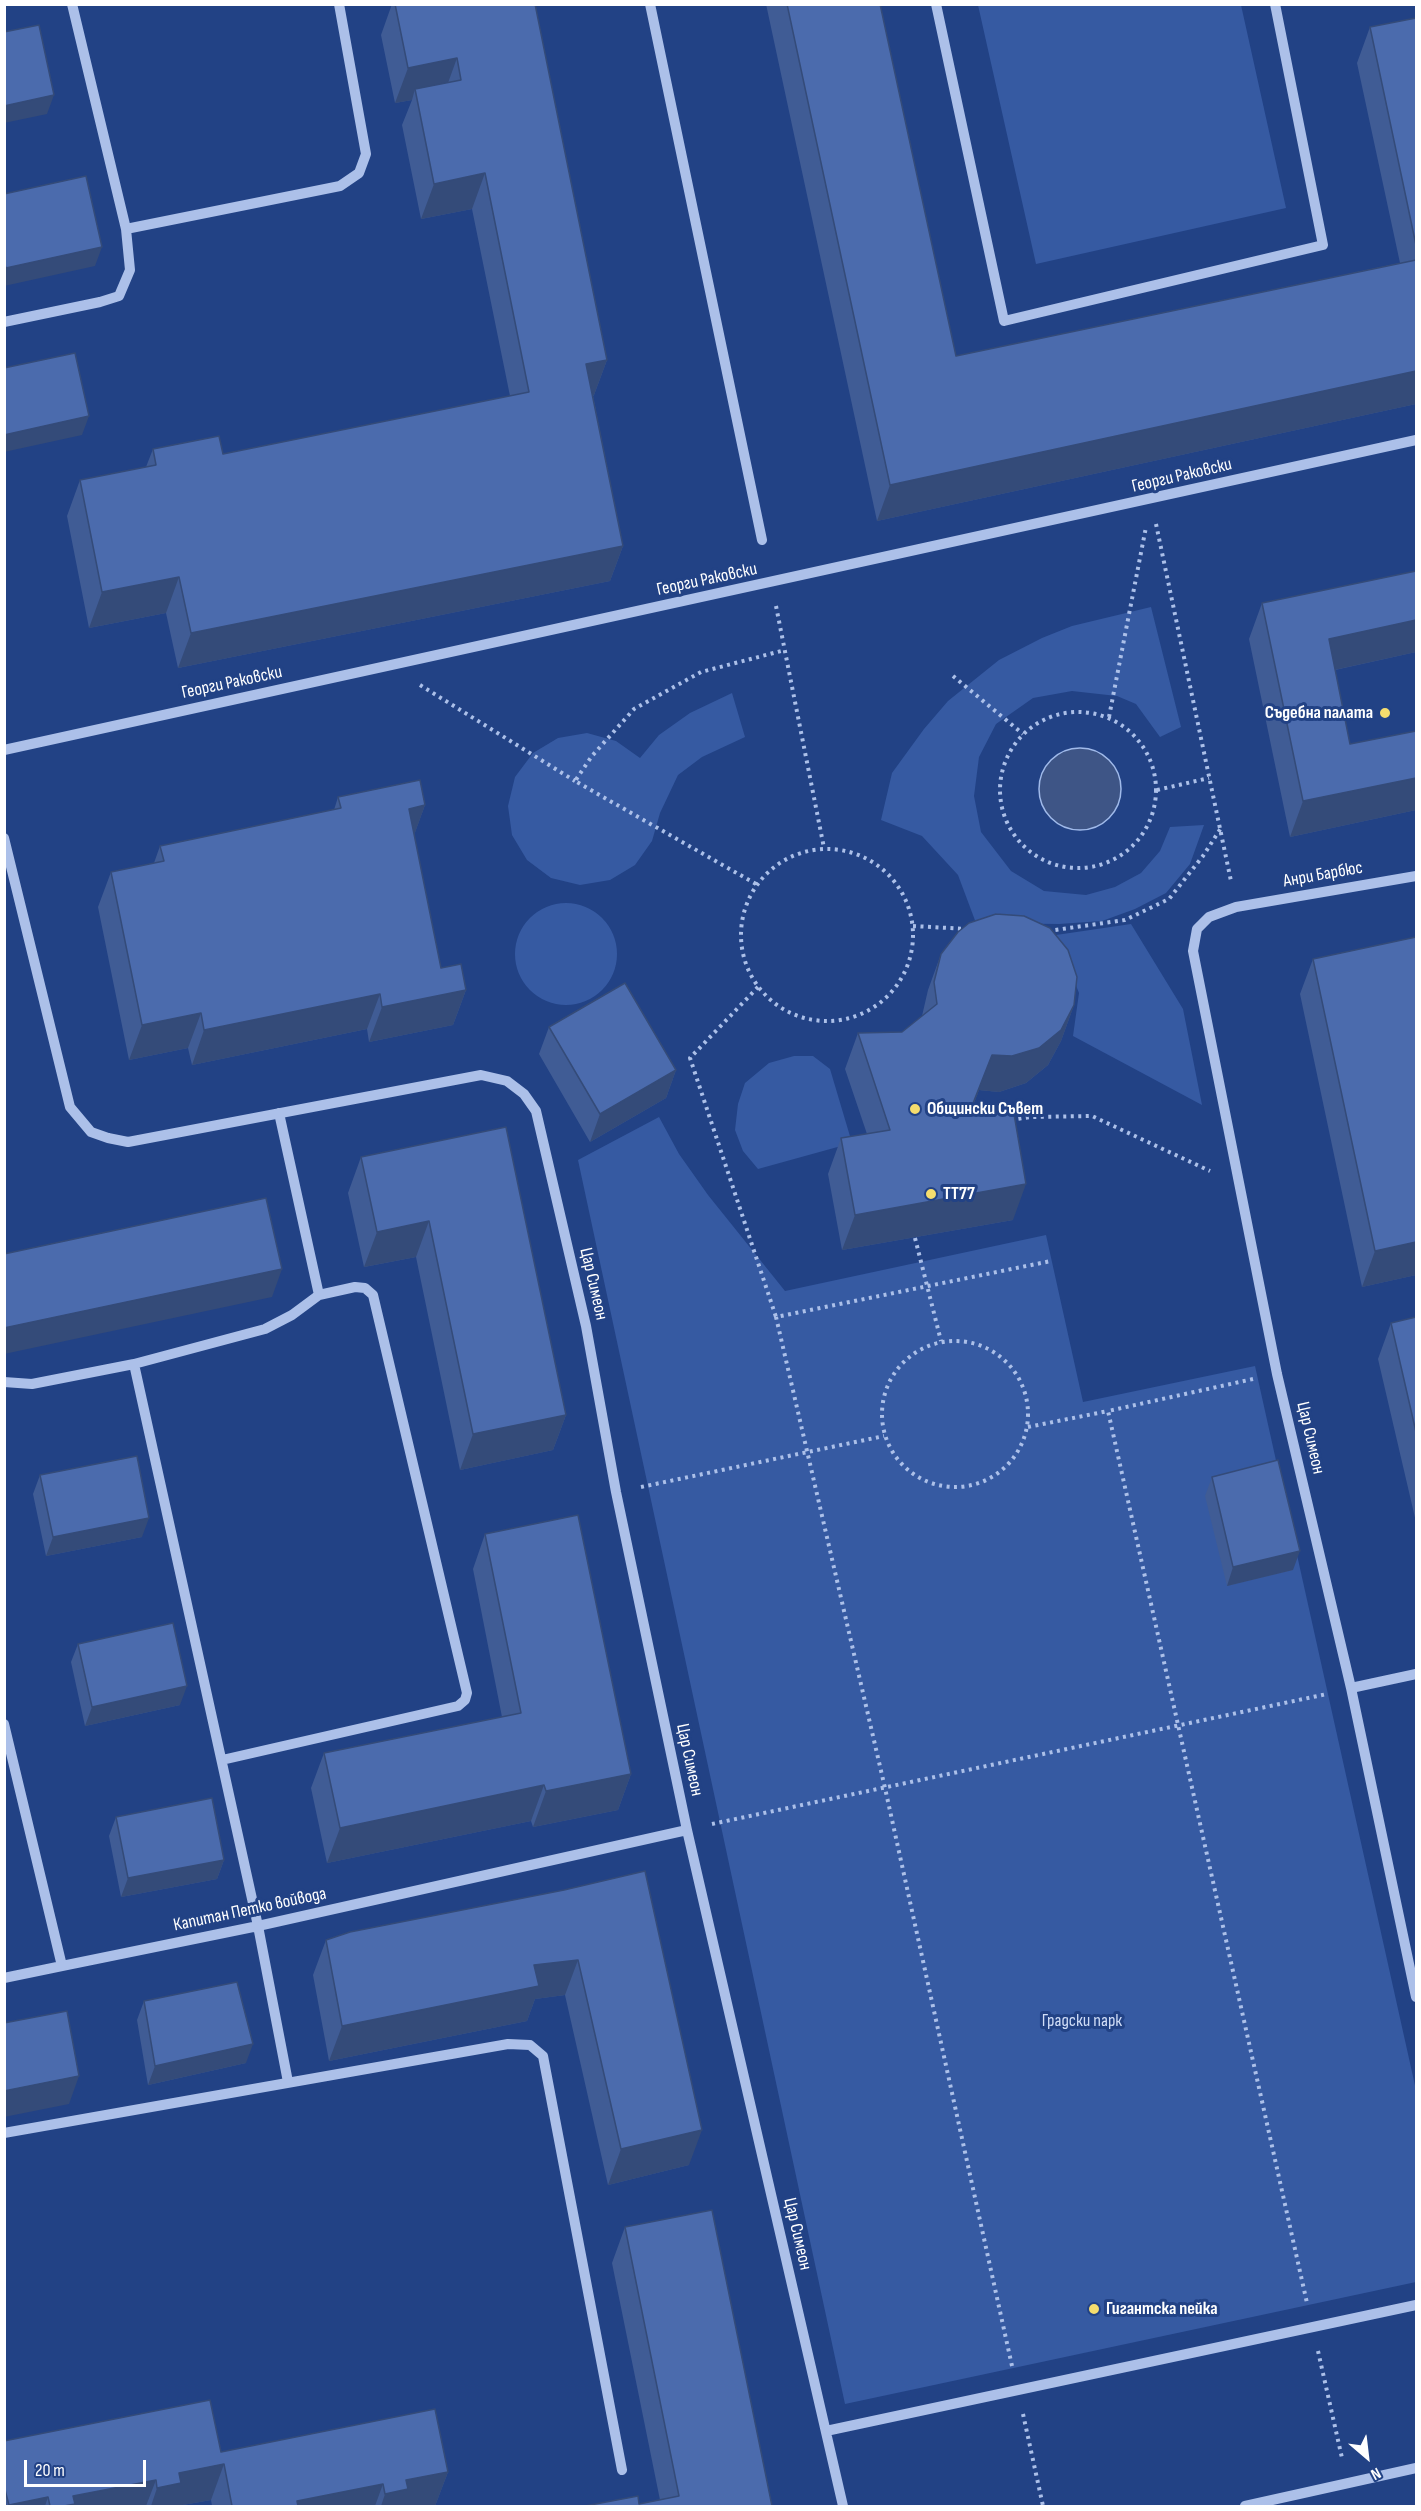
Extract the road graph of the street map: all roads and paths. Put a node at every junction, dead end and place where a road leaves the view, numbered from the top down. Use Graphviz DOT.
graph roads {
  1 [pos="72,4"];
  2 [pos="339,4"];
  3 [pos="650,4"];
  4 [pos="936,4"];
  5 [pos="1275,4"];
  6 [pos="126,230"];
  7 [pos="4,322"];
  8 [pos="1416,440"];
  9 [pos="1151,500"];
  10 [pos="762,540"];
  11 [pos="771,583"];
  12 [pos="784,650"];
  13 [pos="388,666"];
  14 [pos="953,676"];
  15 [pos="1109,717"];
  16 [pos="1023,734"];
  17 [pos="4,750"];
  18 [pos="1209,778"];
  19 [pos="575,781"];
  20 [pos="1157,790"];
  21 [pos="1221,828"];
  22 [pos="4,837"];
  23 [pos="824,849"];
  24 [pos="1416,876"];
  25 [pos="756,885"];
  26 [pos="1236,907"];
  27 [pos="913,926"];
  28 [pos="969,929"];
  29 [pos="1040,930"];
  30 [pos="758,987"];
  31 [pos="279,1113"];
  32 [pos="1008,1120"];
  33 [pos="1238,1184"];
  34 [pos="915,1238"];
  35 [pos="1051,1261"];
  36 [pos="926,1286"];
  37 [pos="319,1295"];
  38 [pos="776,1317"];
  39 [pos="941,1341"];
  40 [pos="134,1364"];
  41 [pos="1277,1374"];
  42 [pos="4,1382"];
  43 [pos="1108,1411"];
  44 [pos="1028,1427"];
  45 [pos="884,1436"];
  46 [pos="809,1451"];
  47 [pos="616,1492"];
  48 [pos="1416,1674"];
  49 [pos="1351,1688"];
  50 [pos="4,1725"];
  51 [pos="1176,1726"];
  52 [pos="222,1760"];
  53 [pos="885,1788"];
  54 [pos="687,1830"];
  55 [pos="258,1926"];
  56 [pos="62,1966"];
  57 [pos="4,1978"];
  58 [pos="1416,1997"];
  59 [pos="288,2082"];
  60 [pos="4,2133"];
  61 [pos="1416,2305"];
  62 [pos="1313,2327"];
  63 [pos="1018,2390"];
  64 [pos="826,2430"];
  65 [pos="1416,2468"];
  66 [pos="622,2470"];
  67 [pos="1347,2484"];
  68 [pos="843,2506"];
  69 [pos="1043,2506"];
  70 [pos="1245,2506"];
  1 -- 6 [label="street"];
  2 -- 6 [label="street"];
  3 -- 10 [label="street"];
  4 -- 5 [label="street"];
  6 -- 7 [label="street"];
  8 -- 9 [label="street, Георги Раковски"];
  9 -- 11 [label="street, Георги Раковски"];
  9 -- 15 [label="path"];
  9 -- 18 [label="path"];
  11 -- 12 [label="path"];
  11 -- 13 [label="street, Георги Раковски"];
  12 -- 19 [label="path"];
  12 -- 23 [label="path"];
  13 -- 17 [label="street, Георги Раковски"];
  13 -- 19 [label="path"];
  14 -- 16 [label="path"];
  15 -- 16 [label="path"];
  15 -- 20 [label="path"];
  16 -- 20 [label="path"];
  18 -- 20 [label="path"];
  18 -- 21 [label="path"];
  19 -- 25 [label="path"];
  21 -- 26 [label="path"];
  21 -- 29 [label="path"];
  22 -- 31 [label="street, Цар Симеон"];
  23 -- 25 [label="path"];
  23 -- 27 [label="path"];
  24 -- 26 [label="street, Анри Барбюс"];
  25 -- 30 [label="path"];
  26 -- 33 [label="street, Цар Симеон"];
  27 -- 28 [label="path"];
  27 -- 30 [label="path"];
  30 -- 38 [label="path"];
  31 -- 37 [label="street"];
  31 -- 47 [label="street, Цар Симеон"];
  32 -- 33 [label="path"];
  33 -- 41 [label="street, Цар Симеон"];
  34 -- 36 [label="path"];
  35 -- 36 [label="path"];
  36 -- 38 [label="path"];
  36 -- 39 [label="path"];
  37 -- 40 [label="street"];
  37 -- 52 [label="street"];
  38 -- 46 [label="path"];
  39 -- 44 [label="path"];
  39 -- 45 [label="path"];
  40 -- 42 [label="street"];
  40 -- 52 [label="street"];
  41 -- 43 [label="path"];
  41 -- 49 [label="street, Цар Симеон"];
  43 -- 44 [label="path"];
  43 -- 51 [label="path"];
  44 -- 45 [label="path"];
  45 -- 46 [label="path"];
  46 -- 47 [label="path"];
  46 -- 53 [label="path"];
  47 -- 54 [label="street, Цар Симеон"];
  48 -- 49 [label="street"];
  49 -- 51 [label="path"];
  49 -- 58 [label="street, Цар Симеон"];
  50 -- 56 [label="street"];
  51 -- 53 [label="path"];
  51 -- 62 [label="path"];
  52 -- 55 [label="street"];
  53 -- 54 [label="path"];
  53 -- 63 [label="path"];
  54 -- 55 [label="street, Капитан Петко войвода"];
  54 -- 64 [label="street, Цар Симеон"];
  55 -- 56 [label="street, Капитан Петко войвода"];
  55 -- 59 [label="street"];
  56 -- 57 [label="street, Капитан Петко войвода"];
  59 -- 60 [label="street"];
  59 -- 66 [label="street"];
  61 -- 62 [label="street"];
  62 -- 63 [label="street"];
  62 -- 67 [label="path"];
  63 -- 64 [label="street"];
  63 -- 69 [label="path"];
  64 -- 68 [label="street, Цар Симеон"];
  65 -- 67 [label="street"];
  67 -- 70 [label="street"];
}
